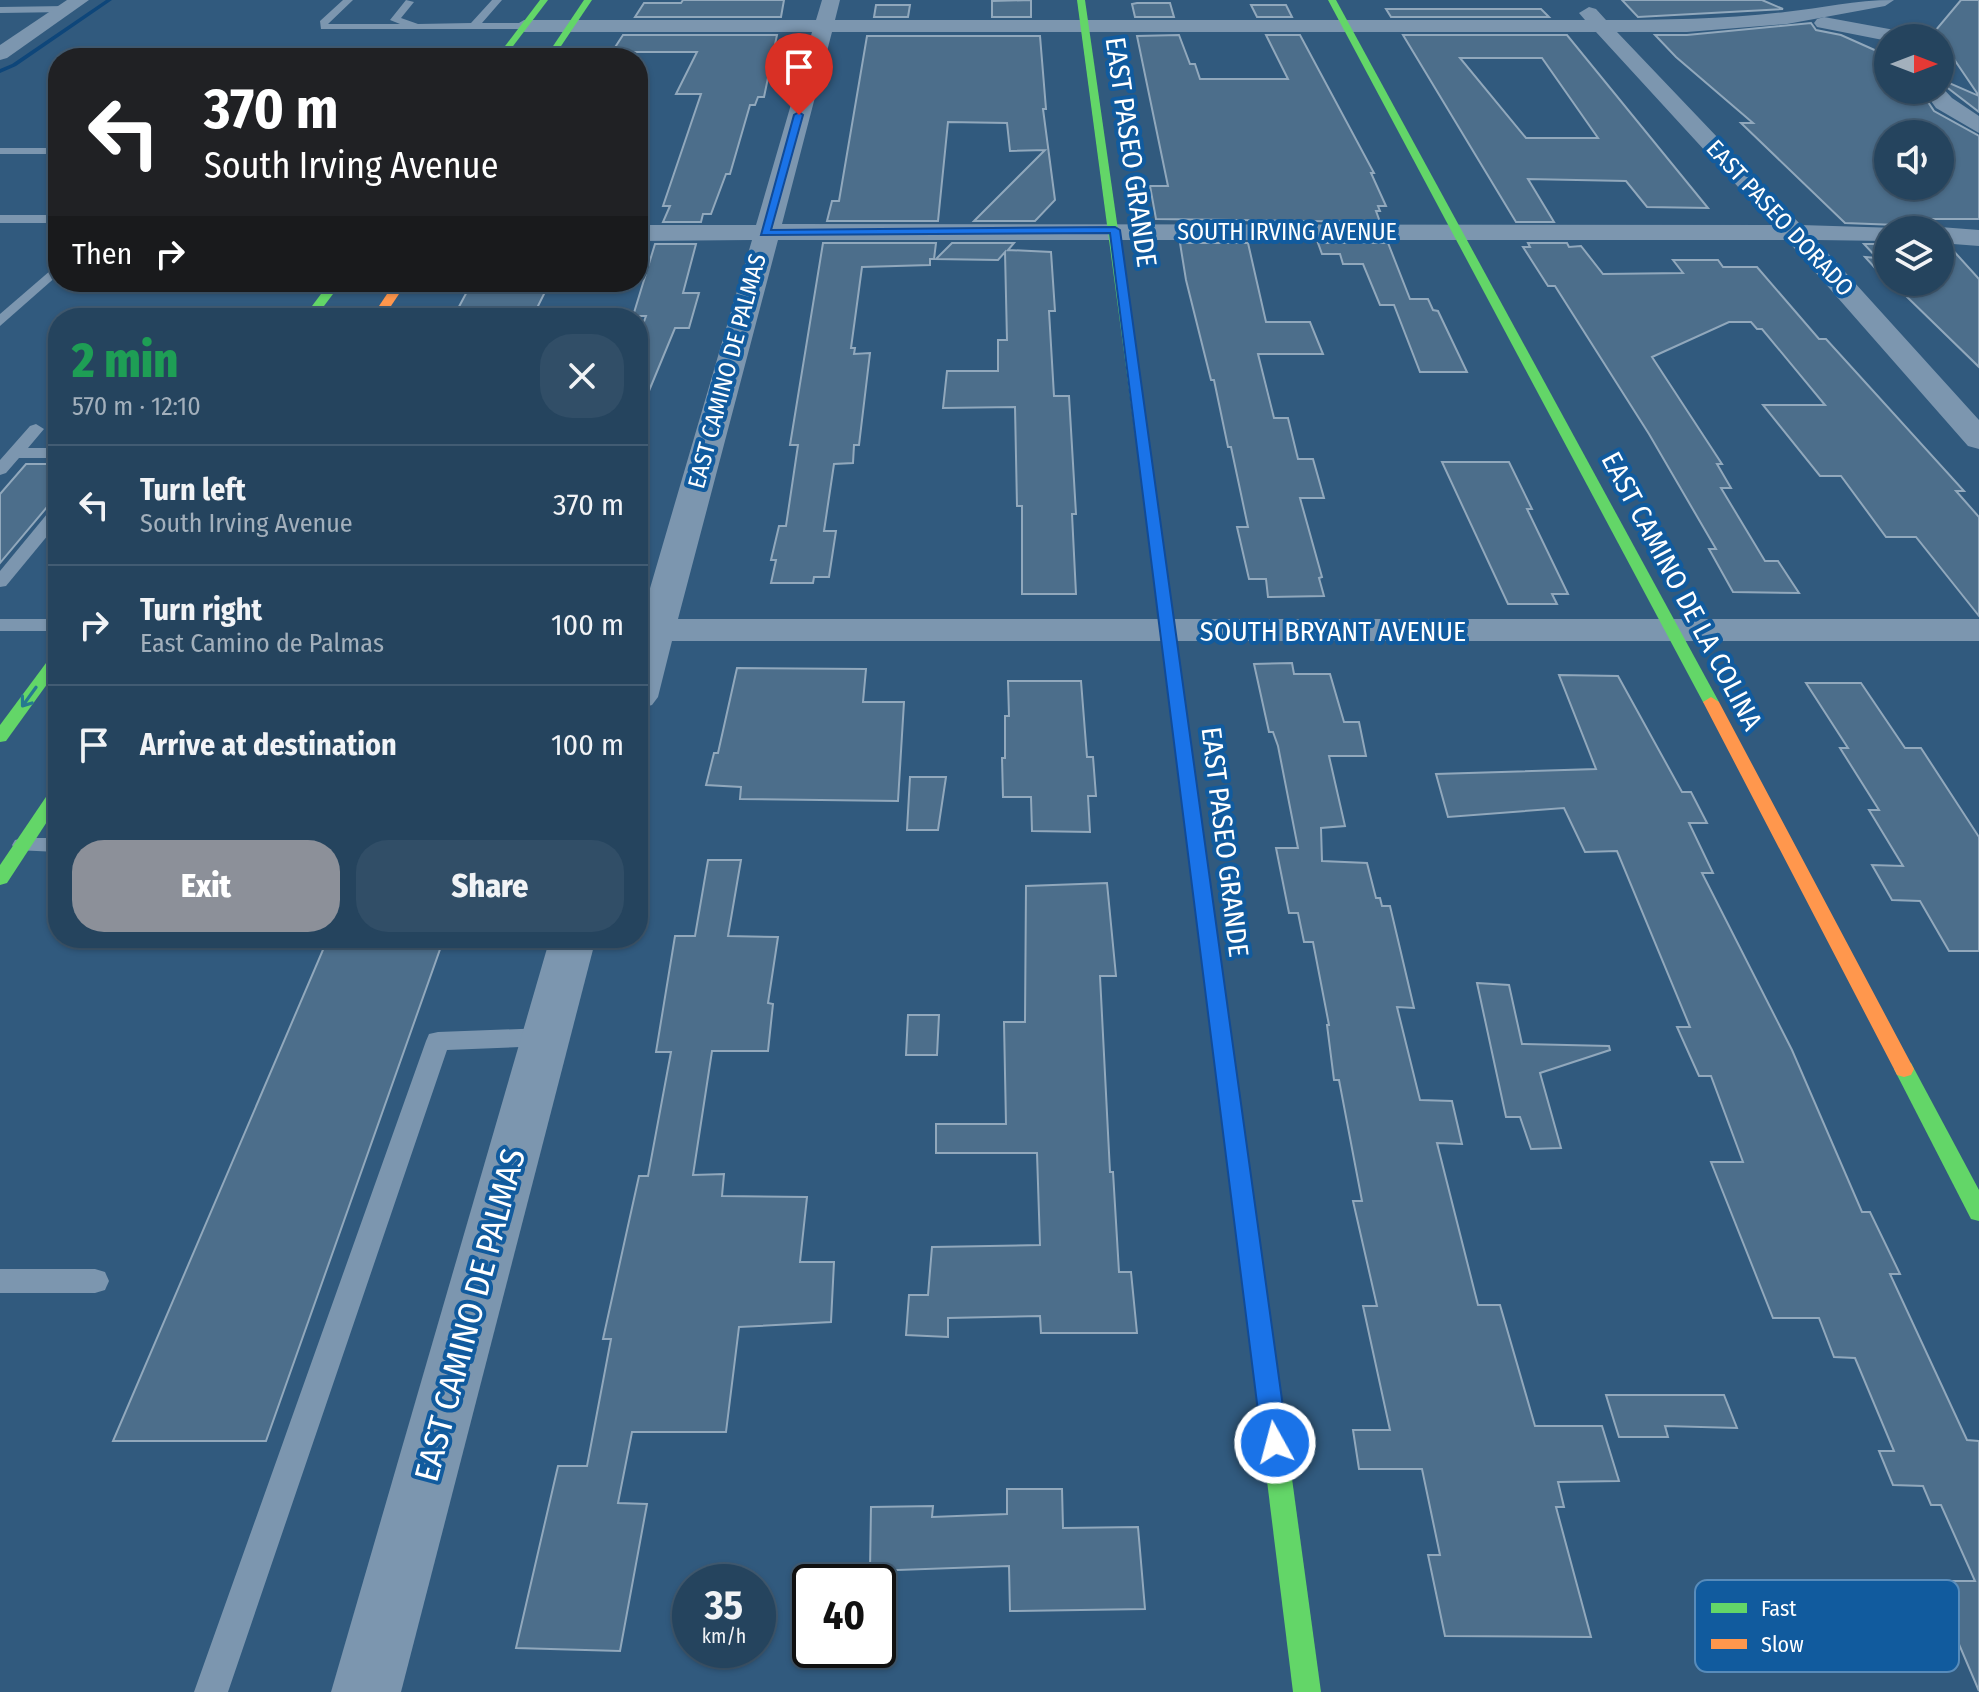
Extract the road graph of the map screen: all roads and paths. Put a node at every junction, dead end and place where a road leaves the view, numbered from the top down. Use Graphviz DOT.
graph roads {
  1 [pos="348,0"];
  2 [pos="497,0"];
  3 [pos="544,0"];
  4 [pos="588,0"];
  5 [pos="1081,0"];
  6 [pos="1332,0"];
  7 [pos="1578,0"];
  8 [pos="1884,0"];
  9 [pos="409,2"];
  10 [pos="73,5"];
  11 [pos="0,10"];
  12 [pos="828,13"];
  13 [pos="1787,18"];
  14 [pos="1899,24"];
  15 [pos="475,25"];
  16 [pos="524,26"];
  17 [pos="569,26"];
  18 [pos="1084,27"];
  19 [pos="1346,27"];
  20 [pos="1602,27"];
  21 [pos="1874,33"];
  22 [pos="508,48"];
  23 [pos="555,48"];
  24 [pos="0,54"];
  25 [pos="1946,104"];
  26 [pos="1979,126"];
  27 [pos="0,151"];
  28 [pos="48,151"];
  29 [pos="0,219"];
  30 [pos="48,219"];
  31 [pos="1115,230"];
  32 [pos="1793,231"];
  33 [pos="648,233"];
  34 [pos="765,233"];
  35 [pos="1455,233"];
  36 [pos="1874,233"];
  37 [pos="1954,236"];
  38 [pos="1979,238"];
  39 [pos="48,277"];
  40 [pos="0,322"];
  41 [pos="36,429"];
  42 [pos="1979,439"];
  43 [pos="15,453"];
  44 [pos="48,453"];
  45 [pos="0,470"];
  46 [pos="48,522"];
  47 [pos="8,564"];
  48 [pos="0,582"];
  49 [pos="0,625"];
  50 [pos="48,625"];
  51 [pos="648,627"];
  52 [pos="1672,629"];
  53 [pos="648,630"];
  54 [pos="1979,630"];
  55 [pos="1169,632"];
  56 [pos="48,672"];
  57 [pos="0,737"];
  58 [pos="48,807"];
  59 [pos="23,845"];
  60 [pos="48,845"];
  61 [pos="0,879"];
  62 [pos="570,948"];
  63 [pos="546,1037"];
  64 [pos="1979,1212"];
  65 [pos="0,1281"];
  66 [pos="95,1281"];
  67 [pos="211,1692"];
  68 [pos="366,1692"];
  69 [pos="1307,1692"];
  1 -- 15 [label="lane"];
  2 -- 15 [label="lane"];
  3 -- 16 [label="street"];
  4 -- 17 [label="street"];
  5 -- 18 [label="street, EAST PASEO GRANDE"];
  6 -- 19 [label="street, EAST CAMINO DE LA COLINA"];
  7 -- 20 [label="street, EAST PASEO DORADO"];
  8 -- 13 [label="street"];
  8 -- 14 [label="street"];
  9 -- 15 [label="lane"];
  10 -- 11 [label="lane"];
  10 -- 24 [label="street"];
  12 -- 17 [label="street"];
  12 -- 18 [label="street"];
  12 -- 34 [label="street, EAST CAMINO DE PALMAS"];
  13 -- 20 [label="street"];
  13 -- 21 [label="street"];
  15 -- 16 [label="lane"];
  16 -- 17 [label="street"];
  16 -- 22 [label="street"];
  17 -- 23 [label="street"];
  18 -- 19 [label="street"];
  18 -- 31 [label="street, EAST PASEO GRANDE"];
  19 -- 20 [label="street"];
  19 -- 35 [label="street, EAST CAMINO DE LA COLINA"];
  20 -- 32 [label="street, EAST PASEO DORADO"];
  25 -- 26 [label="street"];
  27 -- 28 [label="lane"];
  29 -- 30 [label="lane"];
  31 -- 34 [label="street, SOUTH IRVING AVENUE"];
  31 -- 35 [label="street, SOUTH IRVING AVENUE"];
  31 -- 55 [label="street, EAST PASEO GRANDE"];
  32 -- 35 [label="street, SOUTH IRVING AVENUE"];
  32 -- 36 [label="street, SOUTH IRVING AVENUE"];
  32 -- 42 [label="street, EAST PASEO DORADO"];
  33 -- 34 [label="street, SOUTH IRVING AVENUE"];
  34 -- 51 [label="street, EAST CAMINO DE PALMAS"];
  35 -- 52 [label="street, EAST CAMINO DE LA COLINA"];
  37 -- 38 [label="street"];
  39 -- 40 [label="lane"];
  41 -- 43 [label="lane"];
  43 -- 44 [label="lane"];
  43 -- 45 [label="lane"];
  46 -- 47 [label="lane"];
  47 -- 48 [label="lane"];
  49 -- 50 [label="lane"];
  52 -- 54 [label="street, SOUTH BRYANT AVENUE"];
  52 -- 55 [label="street, SOUTH BRYANT AVENUE"];
  52 -- 64 [label="street, EAST CAMINO DE LA COLINA"];
  53 -- 55 [label="street, SOUTH BRYANT AVENUE"];
  55 -- 69 [label="street, EAST PASEO GRANDE"];
  56 -- 57 [label="street, one-way"];
  58 -- 59 [label="street"];
  59 -- 60 [label="lane"];
  59 -- 61 [label="street"];
  62 -- 63 [label="street, EAST CAMINO DE PALMAS"];
  63 -- 67 [label="lane"];
  63 -- 68 [label="street, EAST CAMINO DE PALMAS"];
  65 -- 66 [label="lane"];
}
